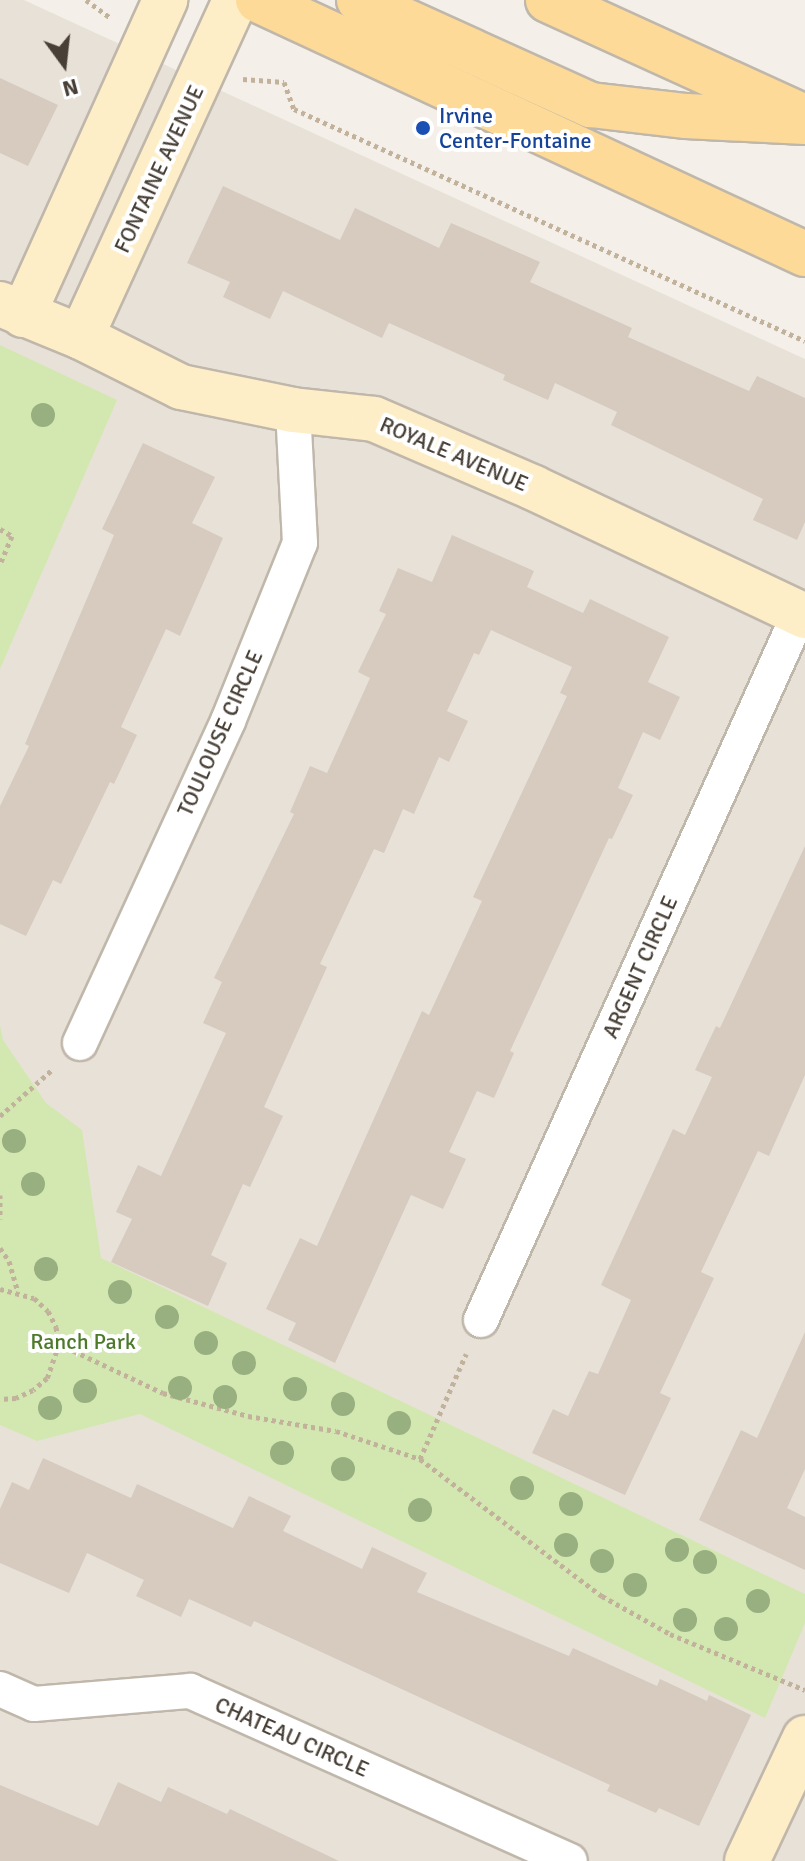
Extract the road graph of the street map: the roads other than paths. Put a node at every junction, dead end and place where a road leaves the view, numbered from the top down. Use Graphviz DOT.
graph roads {
  1 [pos="165,0"];
  2 [pos="235,0"];
  3 [pos="258,0"];
  4 [pos="359,0"];
  5 [pos="548,0"];
  6 [pos="805,120"];
  7 [pos="805,254"];
  8 [pos="11,309"];
  9 [pos="81,337"];
  10 [pos="293,410"];
  11 [pos="802,615"];
  12 [pos="80,1043"];
  13 [pos="481,1320"];
  14 [pos="0,1689"];
  15 [pos="805,1738"];
  16 [pos="570,1861"];
  17 [pos="747,1861"];
  1 -- 8 [label="street"];
  2 -- 9 [label="street, FONTAINE AVENUE"];
  3 -- 7 [label="main road"];
  4 -- 6 [label="main road"];
  5 -- 6 [label="main road"];
  8 -- 9 [label="street, ROYALE AVENUE"];
  9 -- 10 [label="street, ROYALE AVENUE"];
  10 -- 11 [label="street, ROYALE AVENUE"];
  10 -- 12 [label="street, TOULOUSE CIRCLE"];
  11 -- 13 [label="street, ARGENT CIRCLE"];
  14 -- 16 [label="street, CHATEAU CIRCLE"];
  15 -- 17 [label="street"];
}
